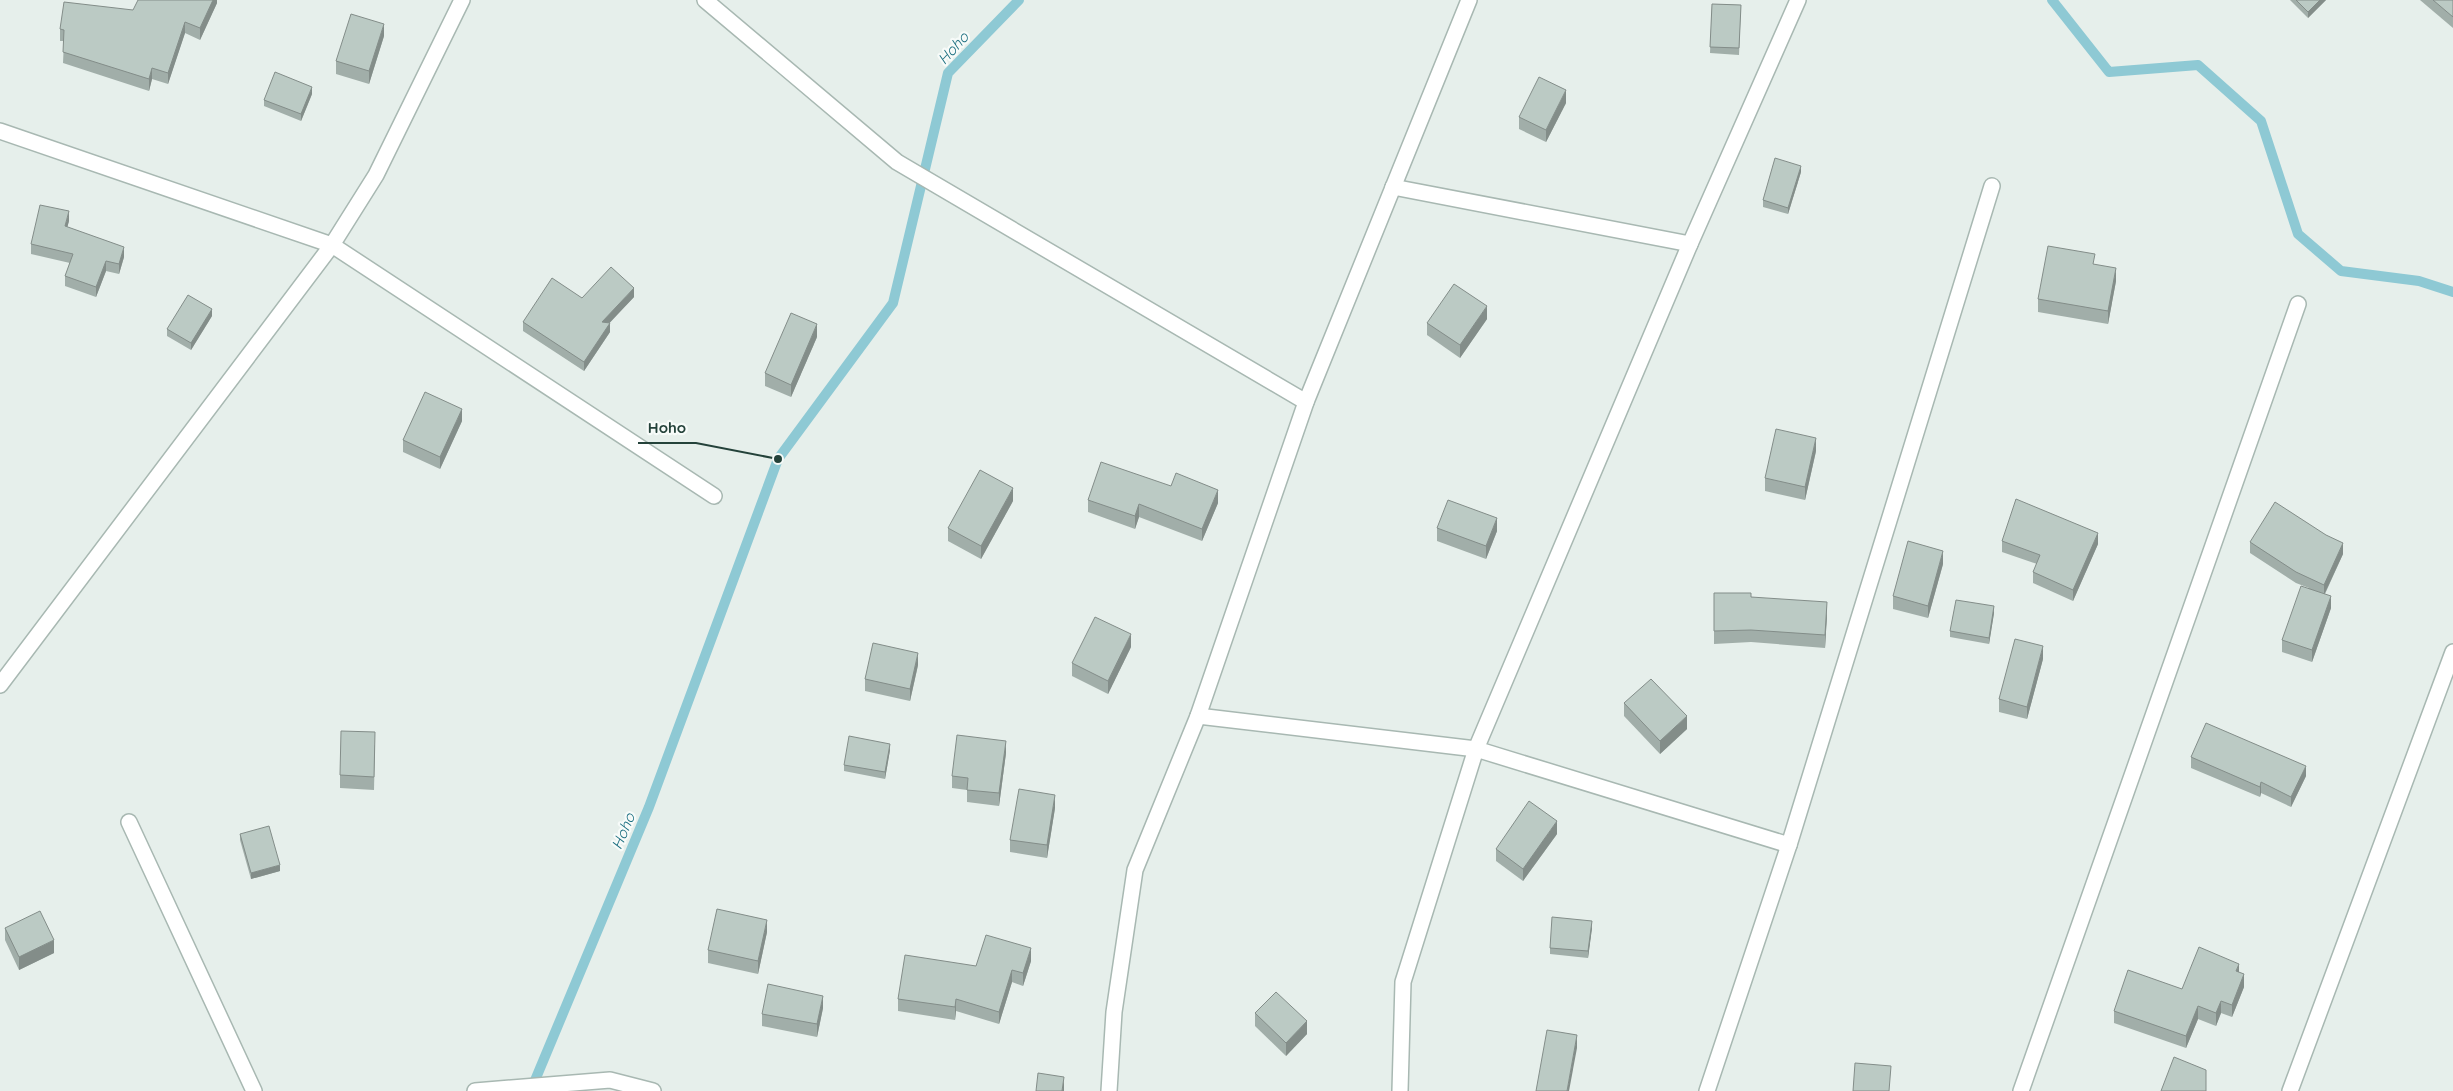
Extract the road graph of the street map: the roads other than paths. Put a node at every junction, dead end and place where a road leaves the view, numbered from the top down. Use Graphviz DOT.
graph roads {
  1 [pos="462,0"];
  2 [pos="705,0"];
  3 [pos="1469,0"];
  4 [pos="1798,0"];
  5 [pos="0,131"];
  6 [pos="1992,186"];
  7 [pos="1393,188"];
  8 [pos="1690,244"];
  9 [pos="332,245"];
  10 [pos="2298,304"];
  11 [pos="1306,402"];
  12 [pos="714,496"];
  13 [pos="2453,652"];
  14 [pos="0,685"];
  15 [pos="1198,716"];
  16 [pos="1476,749"];
  17 [pos="129,822"];
  18 [pos="1789,845"];
  19 [pos="254,1091"];
  20 [pos="475,1091"];
  21 [pos="653,1091"];
  22 [pos="1109,1091"];
  23 [pos="1400,1091"];
  24 [pos="1707,1091"];
  25 [pos="2021,1091"];
  26 [pos="2290,1091"];
  1 -- 9 [label="street"];
  2 -- 11 [label="street"];
  3 -- 7 [label="street"];
  4 -- 8 [label="street"];
  5 -- 9 [label="street"];
  6 -- 18 [label="street"];
  7 -- 8 [label="street"];
  7 -- 11 [label="street"];
  8 -- 16 [label="street"];
  9 -- 12 [label="street"];
  9 -- 14 [label="street"];
  10 -- 25 [label="street"];
  11 -- 15 [label="street"];
  13 -- 26 [label="street"];
  15 -- 16 [label="street"];
  15 -- 22 [label="street"];
  16 -- 18 [label="street"];
  16 -- 23 [label="street"];
  17 -- 19 [label="street"];
  18 -- 24 [label="street"];
  20 -- 21 [label="street"];
}
